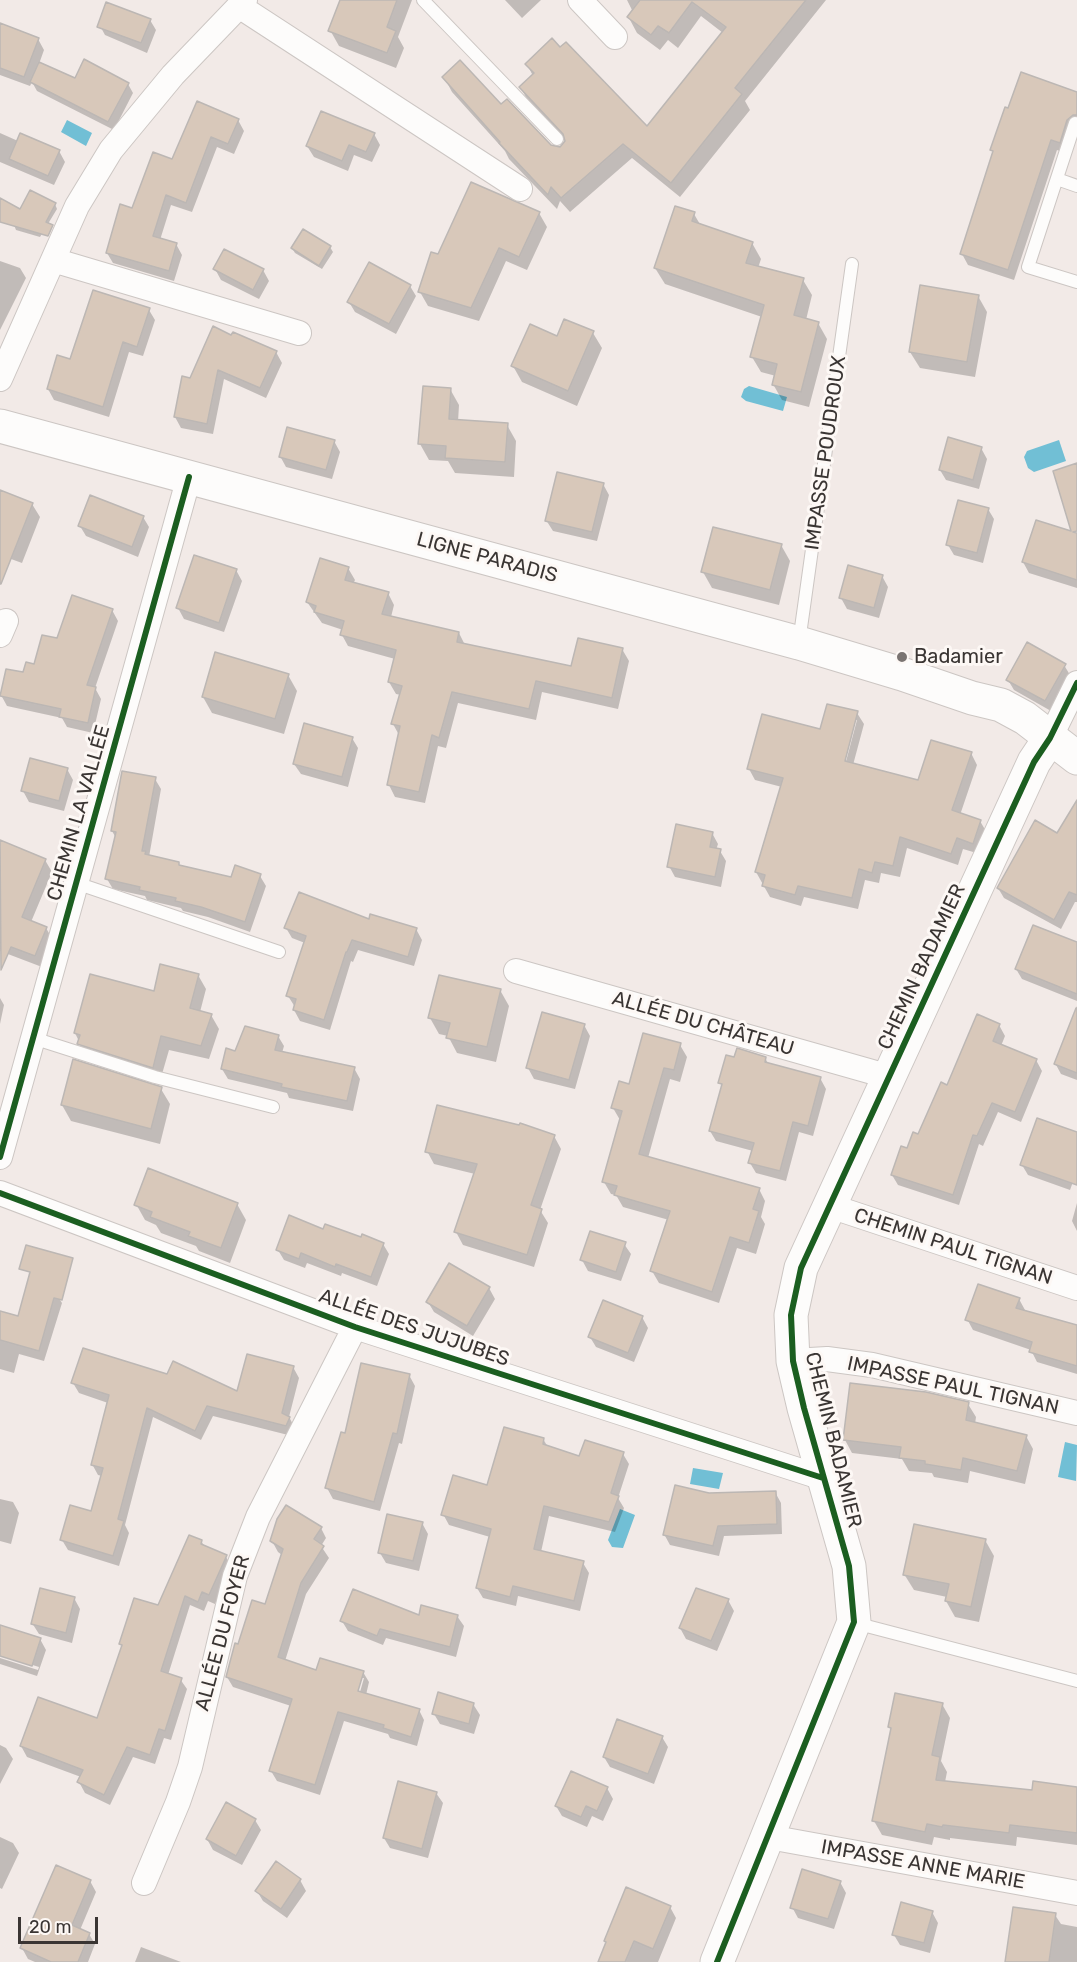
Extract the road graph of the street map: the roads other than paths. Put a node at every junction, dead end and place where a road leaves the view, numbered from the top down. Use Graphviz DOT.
graph roads {
  1 [pos="423,0"];
  2 [pos="580,0"];
  3 [pos="242,3"];
  4 [pos="615,37"];
  5 [pos="1075,123"];
  6 [pos="557,139"];
  7 [pos="1057,179"];
  8 [pos="1077,186"];
  9 [pos="520,189"];
  10 [pos="53,260"];
  11 [pos="852,264"];
  12 [pos="1077,282"];
  13 [pos="299,333"];
  14 [pos="0,380"];
  15 [pos="0,426"];
  16 [pos="189,477"];
  17 [pos="799,643"];
  18 [pos="1077,683"];
  19 [pos="1044,746"];
  20 [pos="1077,758"];
  21 [pos="1077,783"];
  22 [pos="76,883"];
  23 [pos="279,952"];
  24 [pos="516,971"];
  25 [pos="33,1038"];
  26 [pos="890,1077"];
  27 [pos="273,1107"];
  28 [pos="0,1157"];
  29 [pos="0,1192"];
  30 [pos="830,1206"];
  31 [pos="1077,1288"];
  32 [pos="355,1327"];
  33 [pos="794,1361"];
  34 [pos="1077,1413"];
  35 [pos="823,1478"];
  36 [pos="854,1622"];
  37 [pos="1077,1681"];
  38 [pos="769,1837"];
  39 [pos="144,1883"];
  40 [pos="1077,1893"];
  41 [pos="723,1961"];
  1 -- 6 [label="lane"];
  2 -- 4 [label="street"];
  3 -- 9 [label="street"];
  3 -- 10 [label="street"];
  5 -- 7 [label="lane"];
  7 -- 8 [label="lane"];
  7 -- 12 [label="lane"];
  10 -- 13 [label="street"];
  10 -- 14 [label="street"];
  11 -- 17 [label="lane, IMPASSE POUDROUX"];
  15 -- 16 [label="street, LIGNE PARADIS"];
  16 -- 17 [label="street, LIGNE PARADIS"];
  16 -- 22 [label="street, CHEMIN LA VALLÉE"];
  17 -- 19 [label="street, LIGNE PARADIS"];
  18 -- 19 [label="street"];
  19 -- 20 [label="street, LIGNE PARADIS"];
  19 -- 21 [label="street, LIGNE PARADIS"];
  19 -- 26 [label="street, CHEMIN BADAMIER"];
  22 -- 23 [label="lane"];
  22 -- 25 [label="street, CHEMIN LA VALLÉE"];
  24 -- 26 [label="street, ALLÉE DU CHÂTEAU"];
  25 -- 27 [label="lane"];
  25 -- 28 [label="street, CHEMIN LA VALLÉE"];
  26 -- 30 [label="street, CHEMIN BADAMIER"];
  29 -- 32 [label="street, ALLÉE DES JUJUBES"];
  30 -- 31 [label="street, CHEMIN PAUL TIGNAN"];
  30 -- 33 [label="street, CHEMIN BADAMIER"];
  32 -- 35 [label="street, ALLÉE DES JUJUBES"];
  32 -- 39 [label="street, ALLÉE DU FOYER"];
  33 -- 34 [label="street, IMPASSE PAUL TIGNAN"];
  33 -- 35 [label="street, CHEMIN BADAMIER"];
  35 -- 36 [label="street, CHEMIN BADAMIER"];
  36 -- 37 [label="lane"];
  36 -- 38 [label="street, CHEMIN BADAMIER"];
  38 -- 40 [label="street, IMPASSE ANNE MARIE"];
  38 -- 41 [label="street, CHEMIN BADAMIER"];
}
